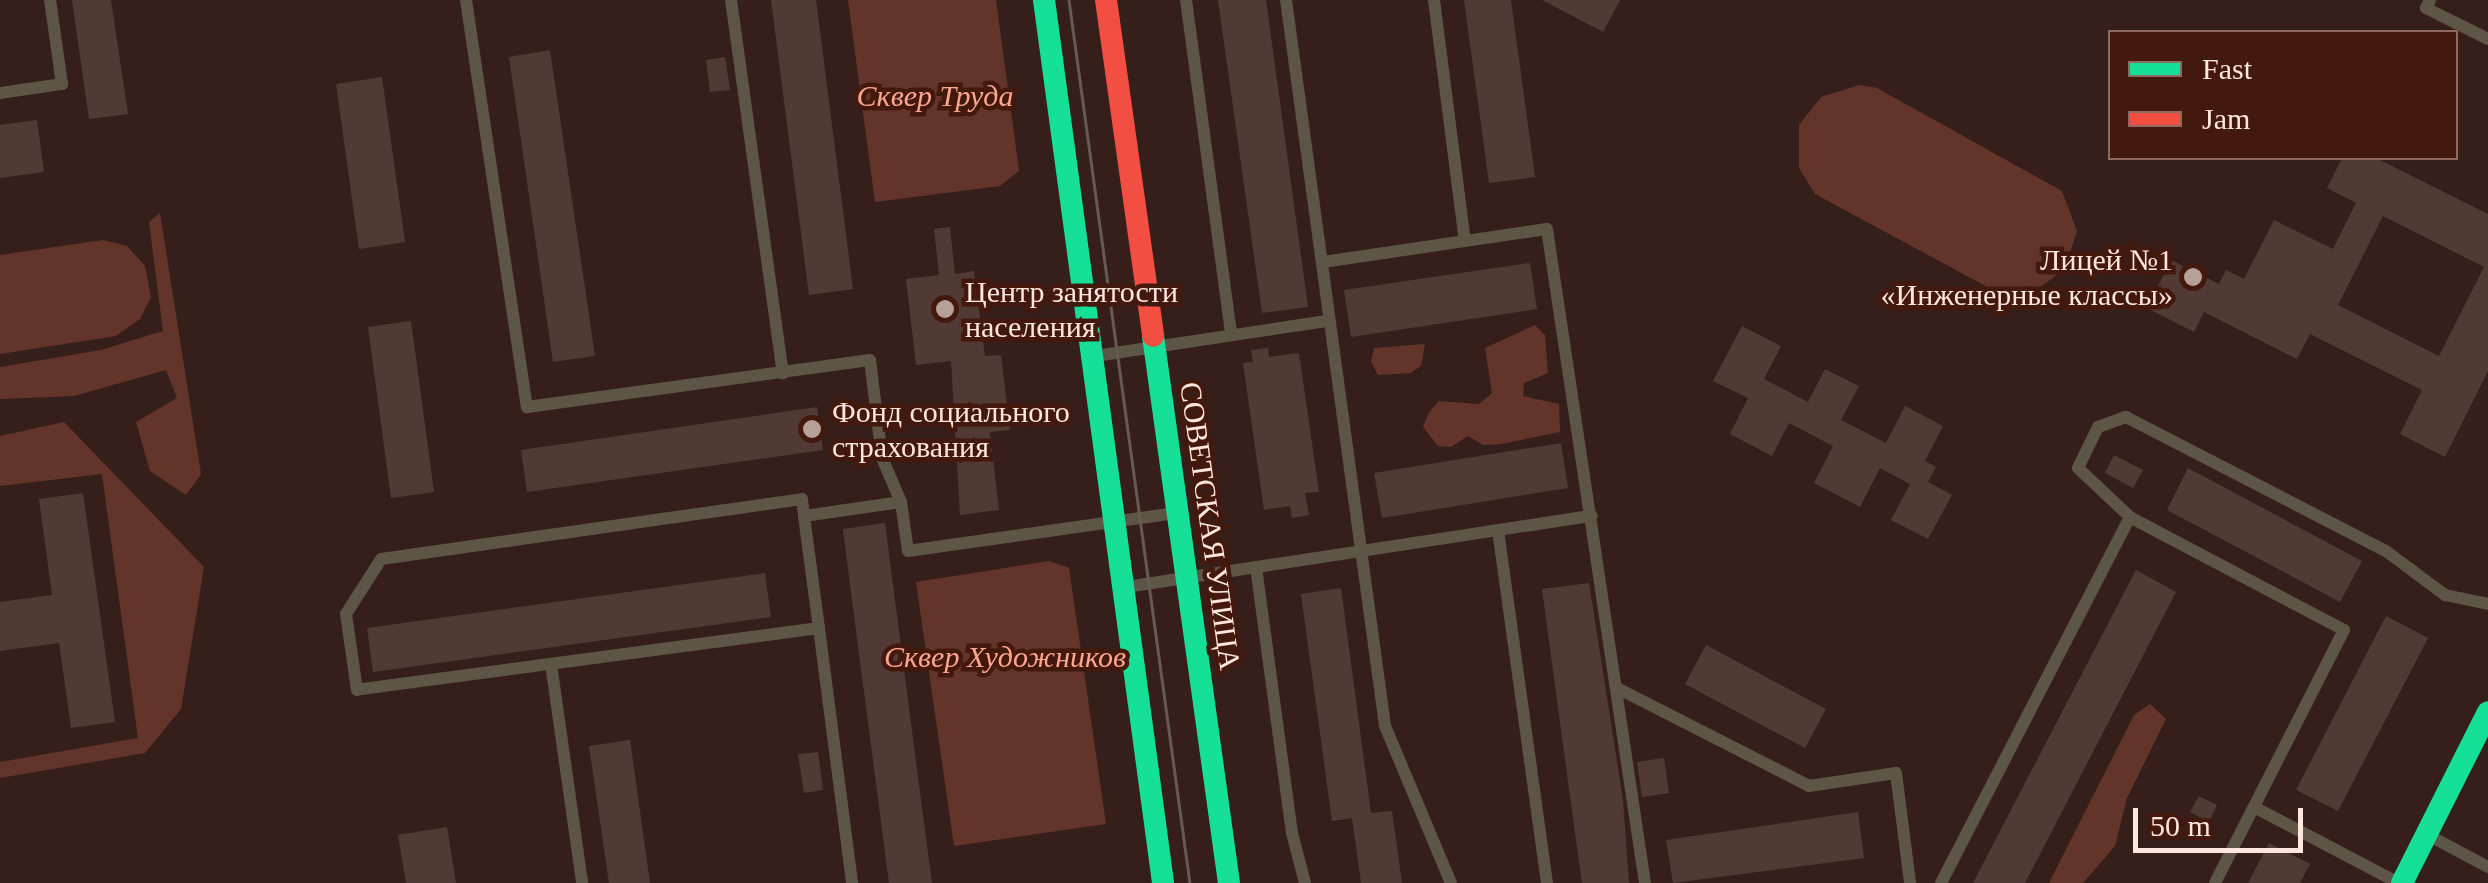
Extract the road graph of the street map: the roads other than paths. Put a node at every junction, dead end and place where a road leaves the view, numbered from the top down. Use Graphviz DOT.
graph roads {
  1 [pos="50,0"];
  2 [pos="466,0"];
  3 [pos="731,0"];
  4 [pos="1044,0"];
  5 [pos="1106,0"];
  6 [pos="1186,0"];
  7 [pos="1286,0"];
  8 [pos="1434,0"];
  9 [pos="2430,0"];
  10 [pos="2488,39"];
  11 [pos="0,94"];
  12 [pos="1466,242"];
  13 [pos="1323,262"];
  14 [pos="1326,321"];
  15 [pos="1230,335"];
  16 [pos="1154,347"];
  17 [pos="1092,356"];
  18 [pos="783,372"];
  19 [pos="901,502"];
  20 [pos="1177,512"];
  21 [pos="804,516"];
  22 [pos="1592,516"];
  23 [pos="2130,517"];
  24 [pos="1114,522"];
  25 [pos="1498,530"];
  26 [pos="1360,551"];
  27 [pos="1256,567"];
  28 [pos="1186,578"];
  29 [pos="1124,588"];
  30 [pos="2488,604"];
  31 [pos="819,628"];
  32 [pos="551,664"];
  33 [pos="1617,688"];
  34 [pos="2488,712"];
  35 [pos="2254,806"];
  36 [pos="2426,834"];
  37 [pos="2488,867"];
  38 [pos="582,883"];
  39 [pos="852,883"];
  40 [pos="1163,883"];
  41 [pos="1229,883"];
  42 [pos="1305,883"];
  43 [pos="1451,883"];
  44 [pos="1547,883"];
  45 [pos="1645,883"];
  46 [pos="1910,883"];
  47 [pos="1940,883"];
  48 [pos="2215,883"];
  49 [pos="2400,883"];
  1 -- 11 [label="lane"];
  2 -- 18 [label="lane"];
  3 -- 18 [label="lane"];
  4 -- 17 [label="main road"];
  5 -- 16 [label="main road, СОВЕТСКАЯ УЛИЦА"];
  6 -- 15 [label="lane"];
  7 -- 13 [label="lane"];
  8 -- 12 [label="lane"];
  9 -- 10 [label="lane"];
  12 -- 13 [label="lane"];
  12 -- 22 [label="lane"];
  13 -- 14 [label="lane"];
  14 -- 15 [label="lane"];
  14 -- 26 [label="lane"];
  15 -- 16 [label="lane"];
  16 -- 17 [label="lane"];
  16 -- 20 [label="main road, СОВЕТСКАЯ УЛИЦА"];
  17 -- 24 [label="main road"];
  18 -- 19 [label="lane"];
  19 -- 21 [label="lane"];
  19 -- 24 [label="lane"];
  20 -- 24 [label="lane"];
  20 -- 28 [label="main road, СОВЕТСКАЯ УЛИЦА"];
  21 -- 31 [label="lane"];
  21 -- 32 [label="lane"];
  22 -- 25 [label="lane"];
  22 -- 33 [label="lane"];
  23 -- 30 [label="lane"];
  23 -- 35 [label="lane"];
  23 -- 47 [label="lane"];
  24 -- 29 [label="main road"];
  25 -- 26 [label="lane"];
  25 -- 44 [label="lane"];
  26 -- 27 [label="lane"];
  26 -- 43 [label="lane"];
  27 -- 28 [label="lane"];
  27 -- 42 [label="lane"];
  28 -- 29 [label="lane"];
  28 -- 41 [label="main road, СОВЕТСКАЯ УЛИЦА"];
  29 -- 40 [label="main road"];
  31 -- 32 [label="lane"];
  31 -- 39 [label="lane"];
  32 -- 38 [label="lane"];
  33 -- 45 [label="lane"];
  33 -- 46 [label="lane"];
  34 -- 36 [label="main road"];
  35 -- 48 [label="lane"];
  35 -- 49 [label="lane"];
  36 -- 37 [label="lane"];
  36 -- 49 [label="main road"];
}
